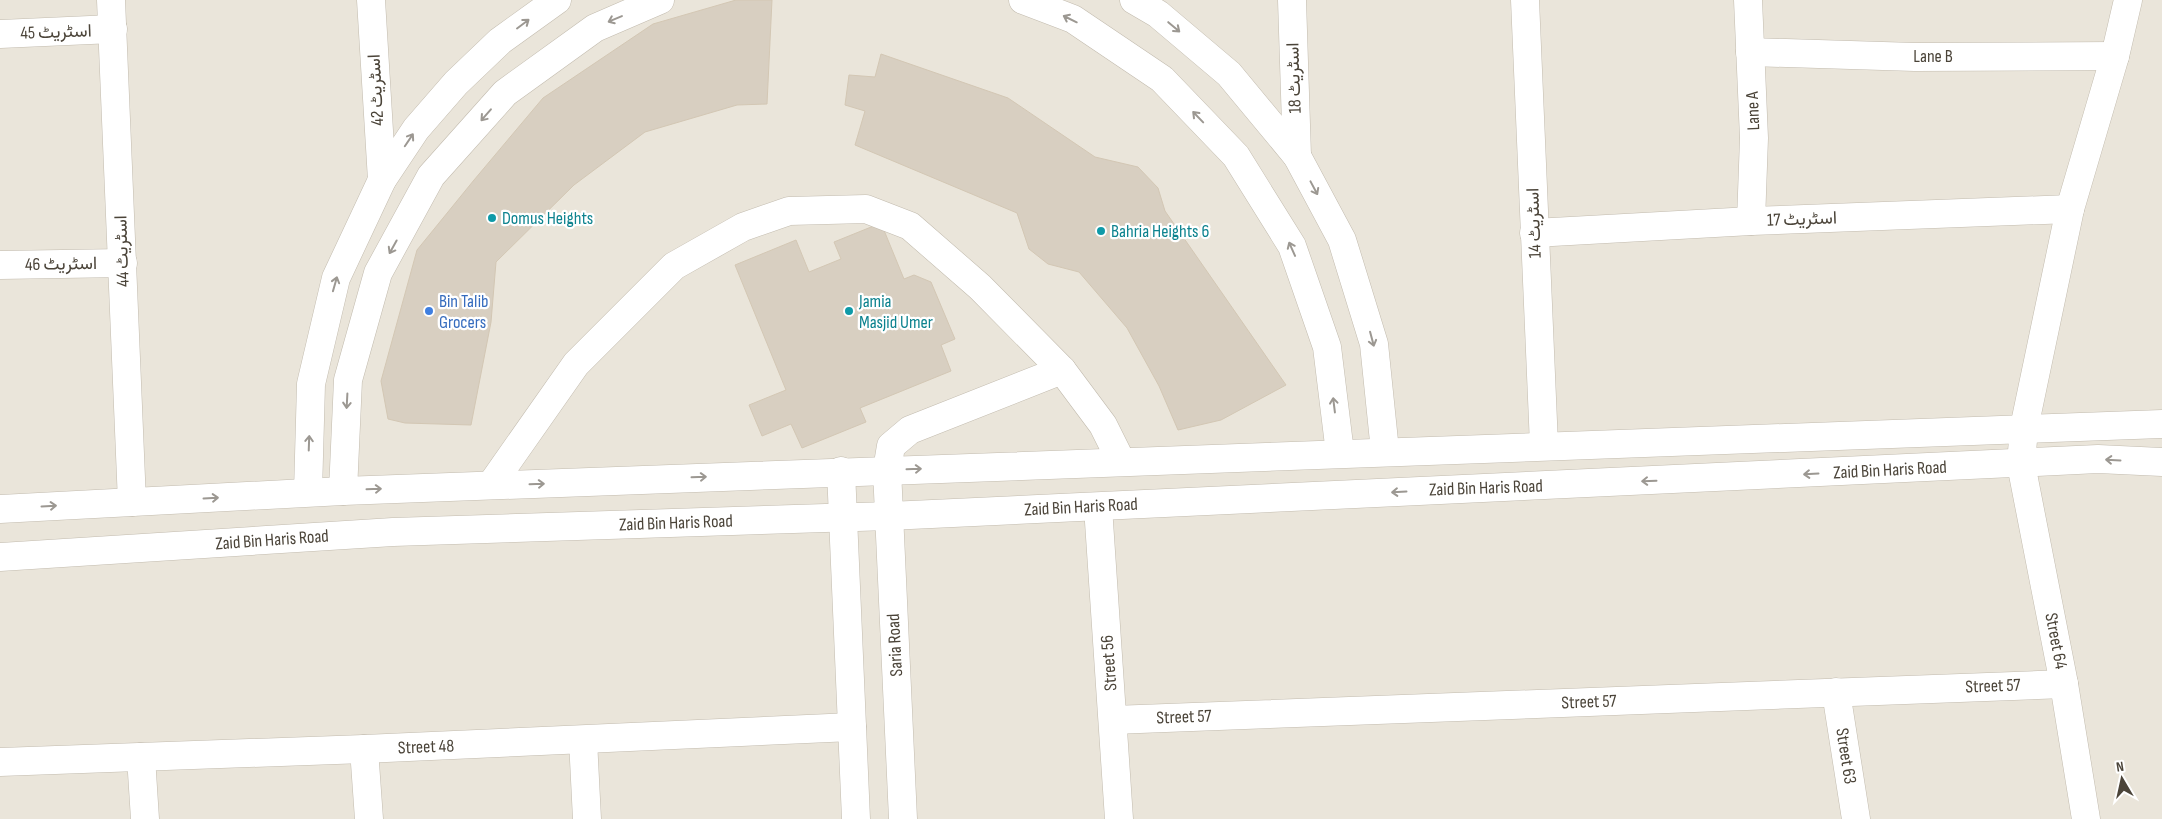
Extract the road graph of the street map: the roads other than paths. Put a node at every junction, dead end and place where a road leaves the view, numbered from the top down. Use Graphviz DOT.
graph roads {
  1 [pos="111,0"];
  2 [pos="371,0"];
  3 [pos="557,0"];
  4 [pos="660,0"];
  5 [pos="1023,0"];
  6 [pos="1134,0"];
  7 [pos="1292,0"];
  8 [pos="1525,0"];
  9 [pos="1748,0"];
  10 [pos="2128,0"];
  11 [pos="113,29"];
  12 [pos="0,34"];
  13 [pos="1750,52"];
  14 [pos="2115,56"];
  15 [pos="1297,156"];
  16 [pos="382,180"];
  17 [pos="2070,209"];
  18 [pos="1751,221"];
  19 [pos="1534,233"];
  20 [pos="123,263"];
  21 [pos="0,266"];
  22 [pos="1062,370"];
  23 [pos="2162,424"];
  24 [pos="2024,428"];
  25 [pos="1544,445"];
  26 [pos="1385,451"];
  27 [pos="1340,453"];
  28 [pos="1121,461"];
  29 [pos="2162,462"];
  30 [pos="2021,464"];
  31 [pos="887,470"];
  32 [pos="841,472"];
  33 [pos="491,485"];
  34 [pos="343,490"];
  35 [pos="308,492"];
  36 [pos="132,502"];
  37 [pos="1098,507"];
  38 [pos="0,509"];
  39 [pos="889,516"];
  40 [pos="844,518"];
  41 [pos="0,557"];
  42 [pos="2064,684"];
  43 [pos="1836,692"];
  44 [pos="1113,720"];
  45 [pos="852,727"];
  46 [pos="582,740"];
  47 [pos="364,749"];
  48 [pos="141,757"];
  49 [pos="0,762"];
  50 [pos="145,819"];
  51 [pos="369,819"];
  52 [pos="587,819"];
  53 [pos="856,819"];
  54 [pos="903,819"];
  55 [pos="1119,819"];
  56 [pos="1856,819"];
  57 [pos="2086,819"];
  1 -- 11 [label="street, اسٹریٹ 44"];
  2 -- 16 [label="street, اسٹریٹ 42"];
  16 -- 3 [label="street, one-way"];
  4 -- 34 [label="street, one-way"];
  27 -- 5 [label="street, one-way"];
  6 -- 15 [label="street, one-way"];
  7 -- 15 [label="street, اسٹریٹ 18"];
  8 -- 19 [label="street, اسٹریٹ 14"];
  9 -- 13 [label="street, Lane A"];
  10 -- 14 [label="street, Street 64"];
  11 -- 12 [label="street, اسٹریٹ 45"];
  11 -- 20 [label="street, اسٹریٹ 44"];
  13 -- 14 [label="street, Lane B"];
  13 -- 18 [label="street, Lane A"];
  14 -- 17 [label="street, Street 64"];
  15 -- 26 [label="street, one-way"];
  35 -- 16 [label="street, one-way"];
  17 -- 18 [label="street, اسٹریٹ 17"];
  17 -- 24 [label="street, Street 64"];
  18 -- 19 [label="street, اسٹریٹ 17"];
  19 -- 25 [label="street, اسٹریٹ 14"];
  20 -- 21 [label="street, اسٹریٹ 46"];
  20 -- 36 [label="street, اسٹریٹ 44"];
  22 -- 28 [label="street"];
  22 -- 31 [label="street, Saria Road"];
  22 -- 33 [label="street"];
  23 -- 24 [label="street, Zaid Bin Haris Road"];
  24 -- 25 [label="street, Zaid Bin Haris Road"];
  24 -- 30 [label="street, Street 64"];
  25 -- 26 [label="street, Zaid Bin Haris Road"];
  26 -- 27 [label="street, Zaid Bin Haris Road"];
  27 -- 28 [label="street, Zaid Bin Haris Road"];
  31 -- 28 [label="street, Zaid Bin Haris Road, one-way"];
  29 -- 30 [label="street, Zaid Bin Haris Road, one-way"];
  30 -- 37 [label="street, Zaid Bin Haris Road, one-way"];
  30 -- 42 [label="street, Street 64"];
  31 -- 32 [label="street, Zaid Bin Haris Road"];
  31 -- 39 [label="street, Saria Road"];
  33 -- 32 [label="street, Zaid Bin Haris Road, one-way"];
  32 -- 40 [label="street"];
  34 -- 33 [label="street, Zaid Bin Haris Road, one-way"];
  34 -- 35 [label="street, Zaid Bin Haris Road"];
  36 -- 35 [label="street, Zaid Bin Haris Road, one-way"];
  38 -- 36 [label="street, Zaid Bin Haris Road, one-way"];
  37 -- 39 [label="street, Zaid Bin Haris Road"];
  37 -- 44 [label="street, Street 56"];
  39 -- 40 [label="street, Zaid Bin Haris Road"];
  39 -- 54 [label="street, Saria Road"];
  40 -- 41 [label="street, Zaid Bin Haris Road"];
  40 -- 45 [label="street"];
  42 -- 43 [label="street, Street 57"];
  42 -- 57 [label="street, Street 64"];
  43 -- 44 [label="street, Street 57"];
  43 -- 56 [label="street, Street 63"];
  44 -- 55 [label="street, Street 56"];
  45 -- 46 [label="street, Street 48"];
  45 -- 53 [label="street"];
  46 -- 47 [label="street, Street 48"];
  46 -- 52 [label="street"];
  47 -- 48 [label="street, Street 48"];
  47 -- 51 [label="street"];
  48 -- 49 [label="street, Street 48"];
  48 -- 50 [label="street"];
}
